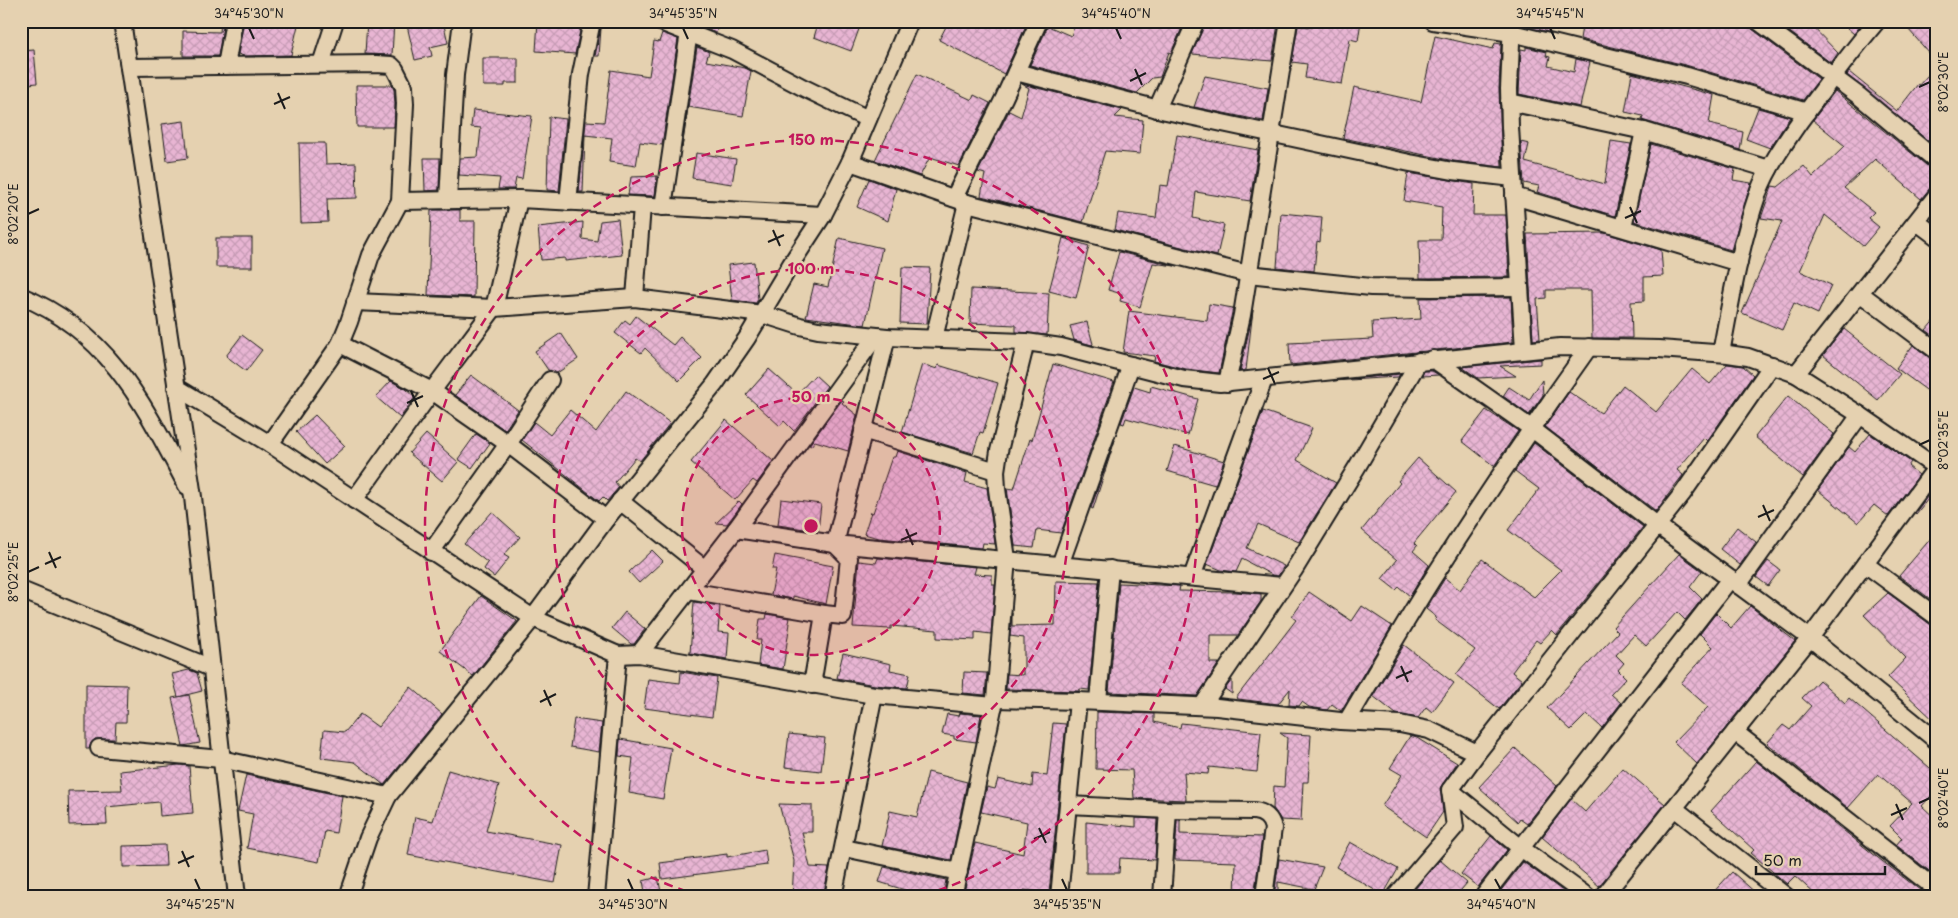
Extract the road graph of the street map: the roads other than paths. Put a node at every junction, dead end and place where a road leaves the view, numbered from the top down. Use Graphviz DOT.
graph roads {
  1 [pos="122,21"];
  2 [pos="234,21"];
  3 [pos="334,21"];
  4 [pos="462,21"];
  5 [pos="592,21"];
  6 [pos="658,21"];
  7 [pos="910,21"];
  8 [pos="1039,21"];
  9 [pos="1196,21"];
  10 [pos="1288,21"];
  11 [pos="1434,21"];
  12 [pos="1758,21"];
  13 [pos="1877,21"];
  14 [pos="1512,27"];
  15 [pos="689,32"];
  16 [pos="321,64"];
  17 [pos="226,66"];
  18 [pos="129,67"];
  19 [pos="1016,72"];
  20 [pos="1832,76"];
  21 [pos="1509,102"];
  22 [pos="1157,109"];
  23 [pos="1807,112"];
  24 [pos="868,120"];
  25 [pos="1644,131"];
  26 [pos="1271,133"];
  27 [pos="850,162"];
  28 [pos="1937,162"];
  29 [pos="1769,169"];
  30 [pos="1513,178"];
  31 [pos="1937,195"];
  32 [pos="1514,196"];
  33 [pos="519,199"];
  34 [pos="448,200"];
  35 [pos="960,200"];
  36 [pos="400,201"];
  37 [pos="568,202"];
  38 [pos="642,206"];
  39 [pos="662,207"];
  40 [pos="823,215"];
  41 [pos="1917,222"];
  42 [pos="1623,227"];
  43 [pos="1937,237"];
  44 [pos="1739,262"];
  45 [pos="1248,274"];
  46 [pos="1519,287"];
  47 [pos="1860,294"];
  48 [pos="21,296"];
  49 [pos="635,298"];
  50 [pos="355,302"];
  51 [pos="494,308"];
  52 [pos="762,314"];
  53 [pos="882,336"];
  54 [pos="934,338"];
  55 [pos="1026,342"];
  56 [pos="340,344"];
  57 [pos="1589,347"];
  58 [pos="1524,350"];
  59 [pos="1937,351"];
  60 [pos="1721,353"];
  61 [pos="1426,360"];
  62 [pos="1131,365"];
  63 [pos="1772,365"];
  64 [pos="1796,374"];
  65 [pos="1264,379"];
  66 [pos="550,380"];
  67 [pos="1227,383"];
  68 [pos="176,387"];
  69 [pos="432,391"];
  70 [pos="1860,415"];
  71 [pos="1531,428"];
  72 [pos="863,430"];
  73 [pos="270,444"];
  74 [pos="508,444"];
  75 [pos="1936,468"];
  76 [pos="996,471"];
  77 [pos="193,497"];
  78 [pos="354,500"];
  79 [pos="620,502"];
  80 [pos="606,519"];
  81 [pos="1657,525"];
  82 [pos="736,528"];
  83 [pos="835,544"];
  84 [pos="431,552"];
  85 [pos="1007,559"];
  86 [pos="1060,564"];
  87 [pos="1865,564"];
  88 [pos="705,569"];
  89 [pos="1110,569"];
  90 [pos="1192,577"];
  91 [pos="1734,582"];
  92 [pos="1282,586"];
  93 [pos="21,590"];
  94 [pos="689,590"];
  95 [pos="824,614"];
  96 [pos="1937,617"];
  97 [pos="533,618"];
  98 [pos="1810,638"];
  99 [pos="639,654"];
  100 [pos="618,655"];
  101 [pos="211,668"];
  102 [pos="812,685"];
  103 [pos="874,695"];
  104 [pos="1078,700"];
  105 [pos="1098,701"];
  106 [pos="994,703"];
  107 [pos="1202,706"];
  108 [pos="1347,721"];
  109 [pos="1735,732"];
  110 [pos="1937,741"];
  111 [pos="99,748"];
  112 [pos="1477,753"];
  113 [pos="222,759"];
  114 [pos="1450,790"];
  115 [pos="388,796"];
  116 [pos="1069,805"];
  117 [pos="1674,808"];
  118 [pos="1168,810"];
  119 [pos="844,848"];
  120 [pos="1521,848"];
  121 [pos="959,872"];
  122 [pos="1937,890"];
  123 [pos="238,897"];
  124 [pos="348,897"];
  125 [pos="596,897"];
  126 [pos="833,897"];
  127 [pos="953,897"];
  128 [pos="1059,897"];
  129 [pos="1162,897"];
  130 [pos="1264,897"];
  131 [pos="1395,897"];
  132 [pos="1483,897"];
  133 [pos="1588,897"];
  134 [pos="1603,897"];
  135 [pos="1786,897"];
  1 -- 18 [label="street"];
  2 -- 17 [label="street"];
  3 -- 16 [label="street"];
  4 -- 34 [label="street"];
  5 -- 37 [label="street"];
  6 -- 15 [label="street"];
  7 -- 24 [label="street"];
  8 -- 19 [label="street"];
  9 -- 22 [label="street"];
  10 -- 26 [label="street"];
  11 -- 14 [label="street"];
  12 -- 20 [label="street"];
  13 -- 20 [label="street"];
  14 -- 21 [label="street"];
  14 -- 23 [label="street"];
  15 -- 24 [label="street"];
  15 -- 39 [label="street"];
  16 -- 17 [label="street"];
  16 -- 36 [label="street"];
  17 -- 18 [label="street"];
  18 -- 68 [label="street"];
  19 -- 22 [label="street"];
  19 -- 35 [label="street"];
  20 -- 23 [label="street"];
  20 -- 28 [label="street"];
  21 -- 25 [label="street"];
  21 -- 30 [label="street"];
  22 -- 26 [label="street"];
  23 -- 29 [label="street"];
  24 -- 27 [label="street"];
  25 -- 29 [label="street"];
  25 -- 42 [label="street"];
  26 -- 30 [label="street"];
  26 -- 45 [label="street"];
  27 -- 35 [label="street"];
  27 -- 40 [label="street"];
  29 -- 44 [label="street"];
  30 -- 32 [label="street"];
  31 -- 41 [label="street"];
  32 -- 42 [label="street"];
  32 -- 46 [label="street"];
  33 -- 34 [label="street"];
  33 -- 37 [label="street"];
  33 -- 51 [label="street"];
  34 -- 36 [label="street"];
  35 -- 45 [label="street"];
  35 -- 54 [label="street"];
  36 -- 50 [label="street"];
  37 -- 38 [label="street"];
  38 -- 39 [label="street"];
  38 -- 49 [label="street"];
  39 -- 40 [label="street"];
  40 -- 52 [label="street"];
  41 -- 43 [label="street"];
  41 -- 47 [label="street"];
  42 -- 44 [label="street"];
  44 -- 60 [label="street"];
  45 -- 46 [label="street"];
  45 -- 67 [label="street"];
  46 -- 58 [label="street"];
  47 -- 59 [label="street"];
  47 -- 64 [label="street"];
  48 -- 77 [label="street"];
  49 -- 51 [label="street"];
  49 -- 52 [label="street"];
  50 -- 51 [label="street"];
  50 -- 56 [label="street"];
  51 -- 69 [label="street"];
  52 -- 53 [label="street"];
  52 -- 79 [label="street"];
  53 -- 54 [label="street"];
  53 -- 72 [label="street"];
  53 -- 82 [label="street"];
  54 -- 55 [label="street"];
  55 -- 62 [label="street"];
  55 -- 76 [label="street"];
  56 -- 69 [label="street"];
  56 -- 73 [label="street"];
  57 -- 58 [label="street"];
  57 -- 60 [label="street"];
  57 -- 71 [label="street"];
  58 -- 61 [label="street"];
  60 -- 63 [label="street"];
  61 -- 65 [label="street"];
  61 -- 71 [label="street"];
  61 -- 92 [label="street"];
  62 -- 67 [label="street"];
  62 -- 86 [label="street"];
  63 -- 64 [label="street"];
  63 -- 81 [label="street"];
  64 -- 70 [label="street"];
  65 -- 67 [label="street"];
  65 -- 90 [label="street"];
  66 -- 74 [label="street"];
  68 -- 73 [label="street"];
  68 -- 77 [label="street"];
  69 -- 74 [label="street"];
  69 -- 78 [label="street"];
  70 -- 75 [label="street"];
  70 -- 91 [label="street"];
  71 -- 81 [label="street"];
  71 -- 108 [label="street"];
  72 -- 76 [label="street"];
  72 -- 83 [label="street"];
  73 -- 78 [label="street"];
  74 -- 80 [label="street"];
  74 -- 84 [label="street"];
  75 -- 87 [label="street"];
  76 -- 85 [label="street"];
  77 -- 101 [label="street"];
  78 -- 84 [label="street"];
  79 -- 80 [label="street"];
  79 -- 88 [label="street"];
  80 -- 97 [label="street"];
  81 -- 91 [label="street"];
  81 -- 112 [label="street"];
  82 -- 83 [label="street"];
  82 -- 88 [label="street"];
  83 -- 85 [label="street"];
  83 -- 95 [label="street"];
  84 -- 97 [label="street"];
  85 -- 86 [label="street"];
  85 -- 106 [label="street"];
  86 -- 89 [label="street"];
  87 -- 96 [label="street"];
  87 -- 98 [label="street"];
  88 -- 94 [label="street"];
  89 -- 90 [label="street"];
  89 -- 105 [label="street"];
  90 -- 92 [label="street"];
  91 -- 98 [label="street"];
  91 -- 120 [label="street"];
  92 -- 107 [label="street"];
  93 -- 101 [label="street"];
  94 -- 95 [label="street"];
  94 -- 99 [label="street"];
  95 -- 102 [label="street"];
  97 -- 100 [label="street"];
  97 -- 115 [label="street"];
  98 -- 109 [label="street"];
  98 -- 110 [label="street"];
  99 -- 100 [label="street"];
  99 -- 102 [label="street"];
  100 -- 125 [label="street"];
  101 -- 113 [label="street"];
  102 -- 103 [label="street"];
  103 -- 106 [label="street"];
  103 -- 119 [label="street"];
  104 -- 105 [label="street"];
  104 -- 106 [label="street"];
  104 -- 116 [label="street"];
  105 -- 107 [label="street"];
  106 -- 121 [label="street"];
  107 -- 108 [label="street"];
  108 -- 112 [label="street"];
  109 -- 117 [label="street"];
  109 -- 122 [label="street"];
  111 -- 113 [label="street"];
  112 -- 114 [label="street"];
  113 -- 115 [label="street"];
  113 -- 123 [label="street"];
  114 -- 120 [label="street"];
  114 -- 131 [label="street"];
  115 -- 124 [label="street"];
  116 -- 118 [label="street"];
  116 -- 128 [label="street"];
  117 -- 134 [label="street"];
  117 -- 135 [label="street"];
  118 -- 129 [label="street"];
  118 -- 130 [label="street"];
  119 -- 121 [label="street"];
  119 -- 126 [label="street"];
  120 -- 132 [label="street"];
  120 -- 133 [label="street"];
  121 -- 127 [label="street"];
}
